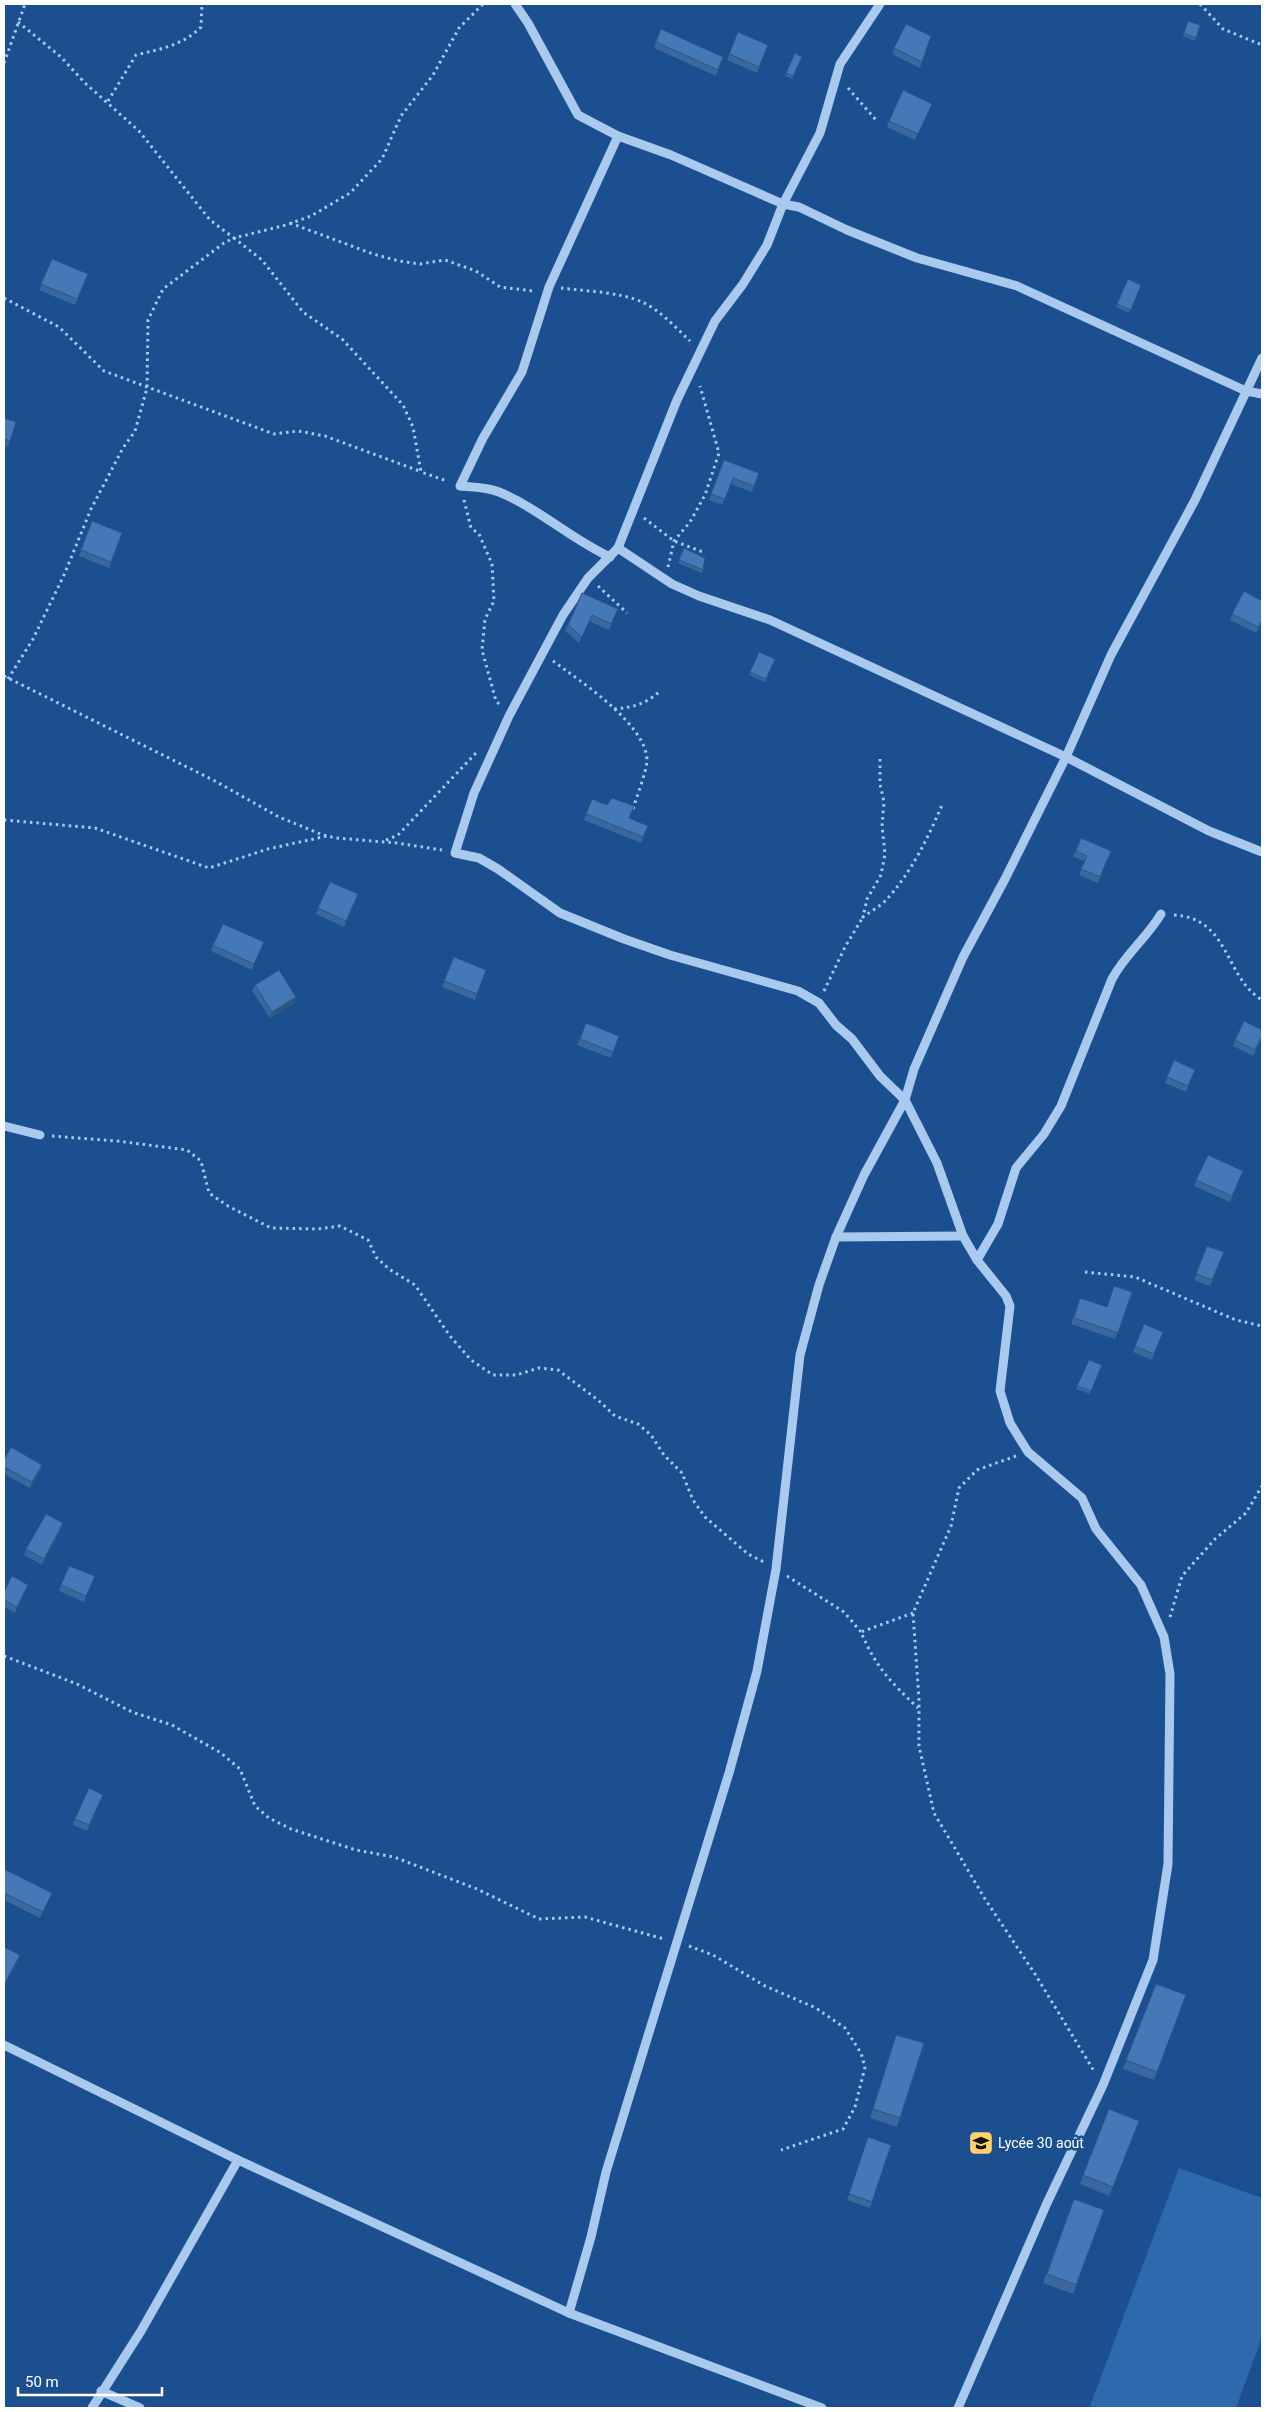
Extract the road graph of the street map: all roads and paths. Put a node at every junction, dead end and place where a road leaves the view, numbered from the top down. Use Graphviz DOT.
graph roads {
  1 [pos="25,4"];
  2 [pos="202,4"];
  3 [pos="483,4"];
  4 [pos="516,4"];
  5 [pos="880,4"];
  6 [pos="1200,4"];
  7 [pos="18,22"];
  8 [pos="1262,45"];
  9 [pos="4,63"];
  10 [pos="840,64"];
  11 [pos="108,101"];
  12 [pos="876,120"];
  13 [pos="618,136"];
  14 [pos="783,204"];
  15 [pos="290,223"];
  16 [pos="234,238"];
  17 [pos="550,287"];
  18 [pos="4,298"];
  19 [pos="702,351"];
  20 [pos="1262,358"];
  21 [pos="701,380"];
  22 [pos="147,388"];
  23 [pos="1246,391"];
  24 [pos="1262,394"];
  25 [pos="460,486"];
  26 [pos="637,500"];
  27 [pos="674,542"];
  28 [pos="618,548"];
  29 [pos="703,552"];
  30 [pos="610,557"];
  31 [pos="588,578"];
  32 [pos="666,580"];
  33 [pos="628,613"];
  34 [pos="542,654"];
  35 [pos="4,676"];
  36 [pos="8,679"];
  37 [pos="659,692"];
  38 [pos="613,709"];
  39 [pos="510,716"];
  40 [pos="478,751"];
  41 [pos="1066,757"];
  42 [pos="880,758"];
  43 [pos="942,805"];
  44 [pos="632,812"];
  45 [pos="4,820"];
  46 [pos="328,836"];
  47 [pos="384,842"];
  48 [pos="1262,852"];
  49 [pos="455,853"];
  50 [pos="1161,914"];
  51 [pos="863,917"];
  52 [pos="1262,1000"];
  53 [pos="819,1003"];
  54 [pos="905,1100"];
  55 [pos="4,1126"];
  56 [pos="40,1135"];
  57 [pos="963,1236"];
  58 [pos="836,1237"];
  59 [pos="977,1260"];
  60 [pos="1085,1272"];
  61 [pos="1262,1326"];
  62 [pos="1028,1452"];
  63 [pos="1262,1486"];
  64 [pos="776,1569"];
  65 [pos="913,1613"];
  66 [pos="861,1632"];
  67 [pos="1164,1637"];
  68 [pos="4,1656"];
  69 [pos="919,1708"];
  70 [pos="677,1941"];
  71 [pos="4,2045"];
  72 [pos="1103,2085"];
  73 [pos="781,2150"];
  74 [pos="238,2160"];
  75 [pos="569,2313"];
  76 [pos="101,2391"];
  77 [pos="92,2408"];
  78 [pos="140,2408"];
  79 [pos="822,2408"];
  80 [pos="958,2408"];
  1 -- 7 [label="path"];
  2 -- 11 [label="path"];
  3 -- 15 [label="path"];
  4 -- 13 [label="street"];
  5 -- 10 [label="street"];
  6 -- 8 [label="path"];
  7 -- 9 [label="path"];
  7 -- 11 [label="path"];
  10 -- 12 [label="path"];
  10 -- 14 [label="street"];
  11 -- 16 [label="path"];
  13 -- 14 [label="street"];
  13 -- 17 [label="street"];
  14 -- 19 [label="street"];
  14 -- 23 [label="street"];
  15 -- 16 [label="path"];
  15 -- 17 [label="path"];
  16 -- 22 [label="path"];
  16 -- 25 [label="path"];
  17 -- 19 [label="path"];
  17 -- 25 [label="street"];
  18 -- 22 [label="path"];
  19 -- 26 [label="street"];
  20 -- 23 [label="street"];
  21 -- 27 [label="path"];
  22 -- 25 [label="path"];
  22 -- 36 [label="path"];
  23 -- 24 [label="street"];
  23 -- 41 [label="street"];
  25 -- 30 [label="street"];
  25 -- 39 [label="path"];
  26 -- 27 [label="path"];
  26 -- 28 [label="street"];
  27 -- 29 [label="path"];
  27 -- 32 [label="path"];
  28 -- 30 [label="street"];
  28 -- 32 [label="street"];
  30 -- 31 [label="street"];
  31 -- 33 [label="path"];
  31 -- 34 [label="street"];
  32 -- 41 [label="street"];
  34 -- 38 [label="path"];
  34 -- 39 [label="street"];
  35 -- 36 [label="path"];
  36 -- 46 [label="path"];
  37 -- 38 [label="path"];
  38 -- 44 [label="path"];
  39 -- 49 [label="street"];
  40 -- 47 [label="path"];
  41 -- 48 [label="street"];
  41 -- 54 [label="street"];
  42 -- 51 [label="path"];
  43 -- 51 [label="path"];
  45 -- 46 [label="path"];
  46 -- 47 [label="path"];
  47 -- 49 [label="path"];
  49 -- 53 [label="street"];
  50 -- 52 [label="path"];
  50 -- 59 [label="street"];
  51 -- 53 [label="path"];
  53 -- 54 [label="street"];
  54 -- 57 [label="street"];
  54 -- 58 [label="street"];
  55 -- 56 [label="street"];
  56 -- 64 [label="path"];
  57 -- 58 [label="street"];
  57 -- 59 [label="street"];
  58 -- 64 [label="street"];
  59 -- 62 [label="street"];
  60 -- 61 [label="path"];
  62 -- 65 [label="path"];
  62 -- 67 [label="street"];
  63 -- 67 [label="path"];
  64 -- 66 [label="path"];
  64 -- 70 [label="street"];
  65 -- 66 [label="path"];
  65 -- 69 [label="path"];
  66 -- 69 [label="path"];
  67 -- 72 [label="street"];
  68 -- 70 [label="path"];
  69 -- 72 [label="path"];
  70 -- 73 [label="path"];
  70 -- 75 [label="street"];
  71 -- 74 [label="street"];
  72 -- 80 [label="street"];
  74 -- 75 [label="street"];
  74 -- 76 [label="street"];
  75 -- 79 [label="street"];
  76 -- 77 [label="street"];
  76 -- 78 [label="street"];
}
